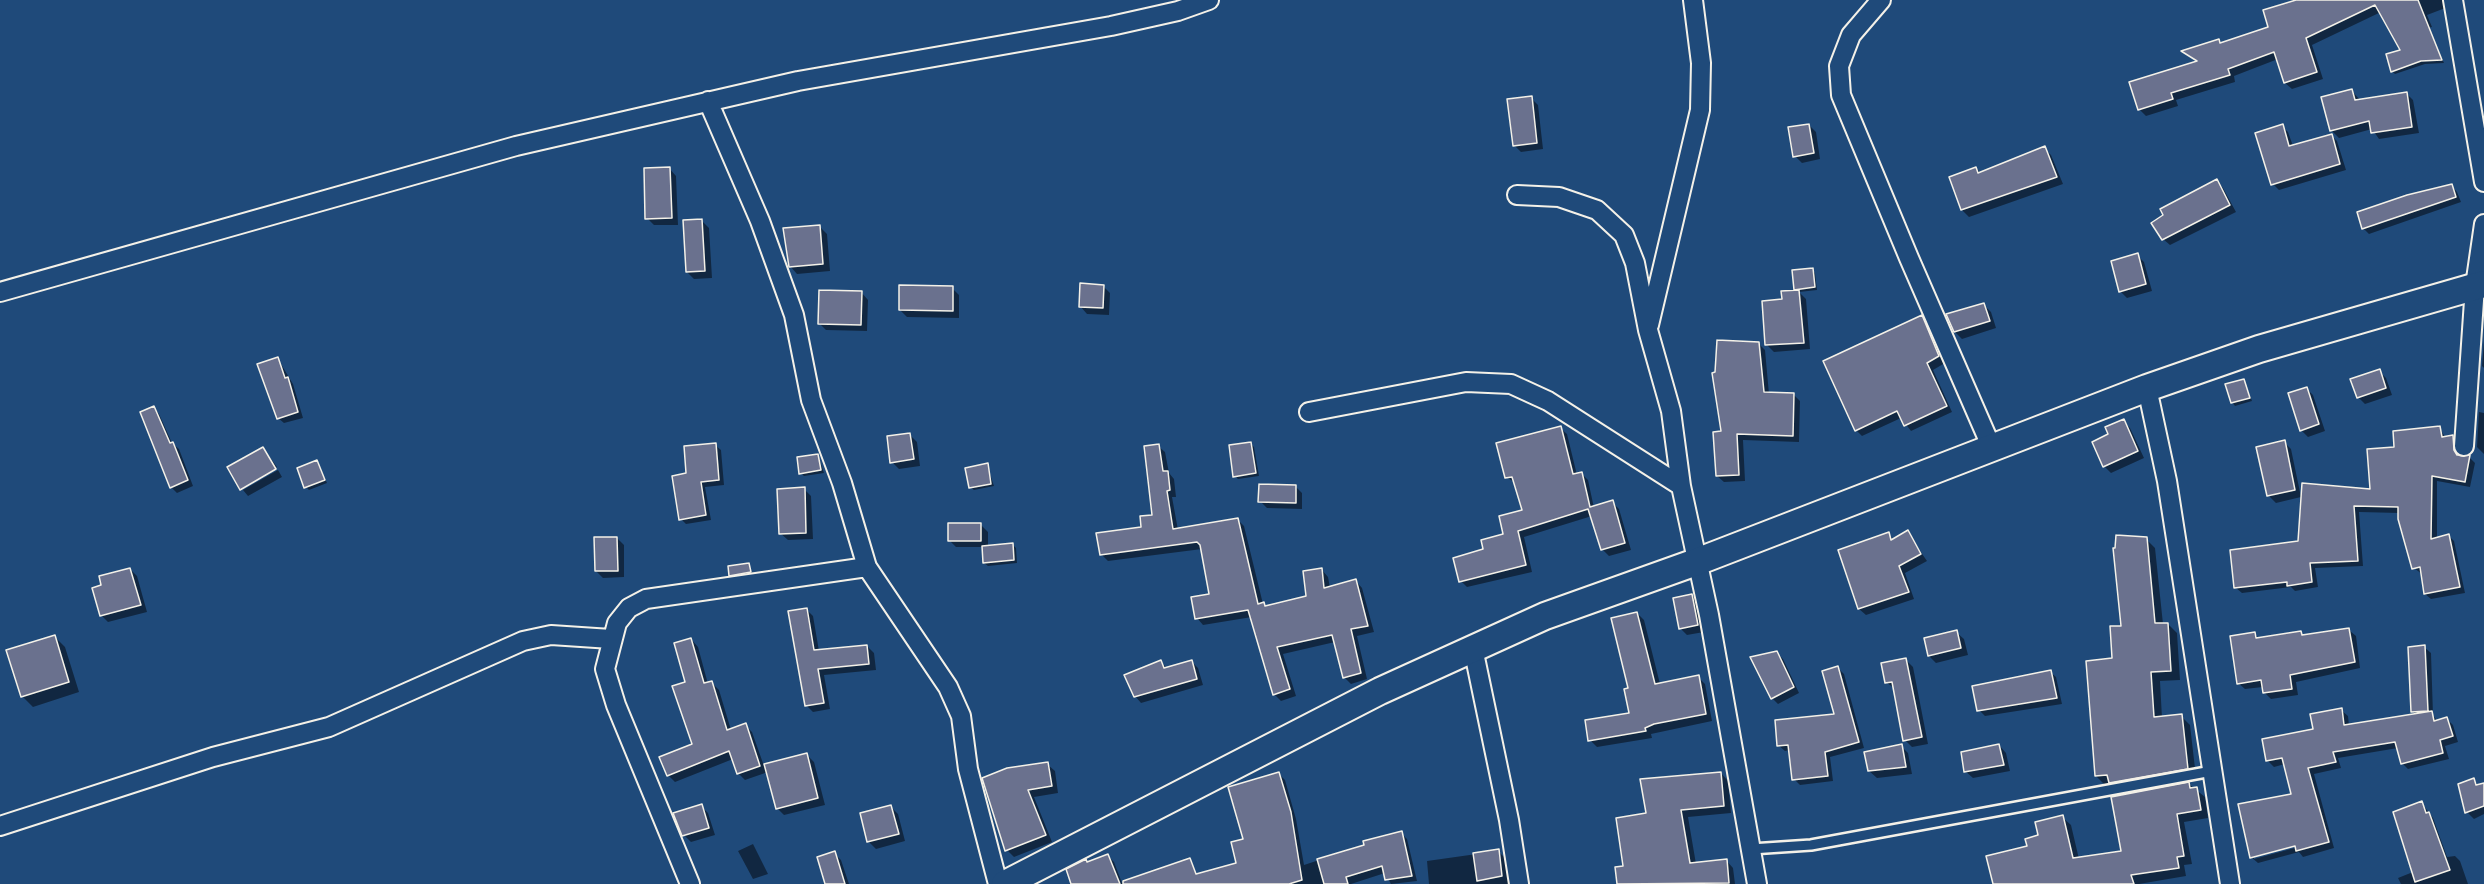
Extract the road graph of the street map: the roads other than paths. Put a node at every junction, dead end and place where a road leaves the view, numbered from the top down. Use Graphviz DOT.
graph roads {
  1 [pos="1209,0"];
  2 [pos="1693,0"];
  3 [pos="1881,0"];
  4 [pos="2453,0"];
  5 [pos="708,101"];
  6 [pos="2484,182"];
  7 [pos="1516,195"];
  8 [pos="2484,224"];
  9 [pos="2480,285"];
  10 [pos="0,292"];
  11 [pos="1648,330"];
  12 [pos="2147,388"];
  13 [pos="1309,412"];
  14 [pos="1992,446"];
  15 [pos="2464,446"];
  16 [pos="1681,486"];
  17 [pos="1699,561"];
  18 [pos="867,567"];
  19 [pos="611,639"];
  20 [pos="1473,648"];
  21 [pos="2212,771"];
  22 [pos="0,826"];
  23 [pos="1751,849"];
  24 [pos="690,884"];
  25 [pos="998,884"];
  26 [pos="1005,884"];
  27 [pos="1519,884"];
  28 [pos="1757,884"];
  29 [pos="2230,884"];
  1 -- 5 [label="street"];
  2 -- 11 [label="street"];
  3 -- 14 [label="street"];
  4 -- 6 [label="street"];
  5 -- 10 [label="street"];
  5 -- 18 [label="street"];
  7 -- 11 [label="street"];
  8 -- 9 [label="street"];
  9 -- 12 [label="street"];
  9 -- 15 [label="street"];
  11 -- 16 [label="street"];
  12 -- 14 [label="street"];
  12 -- 21 [label="street"];
  13 -- 16 [label="street"];
  14 -- 17 [label="street"];
  16 -- 17 [label="street"];
  17 -- 20 [label="street"];
  17 -- 23 [label="street"];
  18 -- 19 [label="street"];
  18 -- 25 [label="street"];
  19 -- 22 [label="street"];
  19 -- 24 [label="street"];
  20 -- 26 [label="street"];
  20 -- 27 [label="street"];
  21 -- 23 [label="lane"];
  21 -- 29 [label="street"];
  23 -- 28 [label="street"];
}
